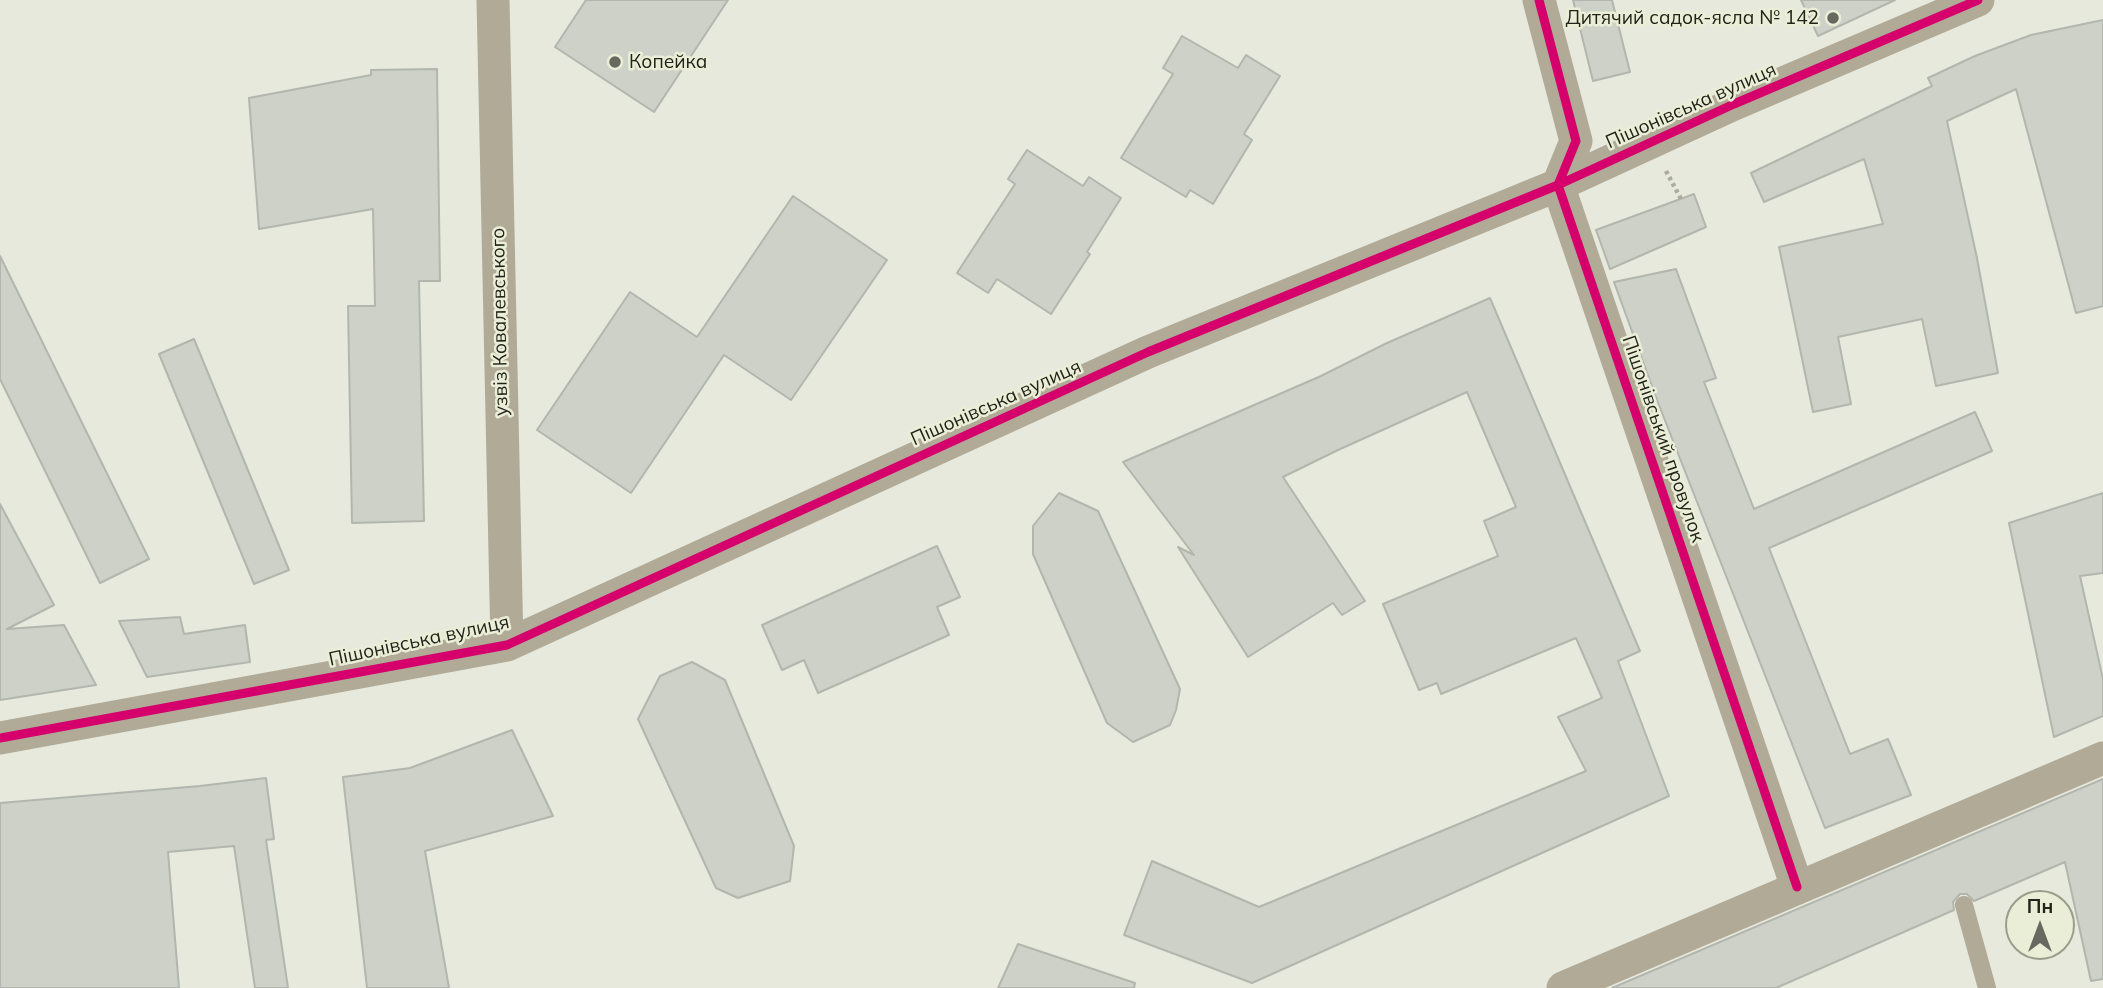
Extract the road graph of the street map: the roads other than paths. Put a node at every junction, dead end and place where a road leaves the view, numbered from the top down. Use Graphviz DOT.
graph roads {
  1 [pos="493,0"];
  2 [pos="1539,0"];
  3 [pos="1978,0"];
  4 [pos="1558,185"];
  5 [pos="507,645"];
  6 [pos="0,738"];
  7 [pos="2103,758"];
  8 [pos="1797,887"];
  9 [pos="1964,905"];
  10 [pos="1563,988"];
  11 [pos="1987,988"];
  1 -- 5 [label="street, узвіз Ковалевського"];
  2 -- 4 [label="street"];
  3 -- 4 [label="street, Пішонівська вулиця"];
  4 -- 5 [label="street, Пішонівська вулиця"];
  4 -- 8 [label="street, Пішонівський провулок"];
  5 -- 6 [label="street, Пішонівська вулиця"];
  7 -- 8 [label="street"];
  8 -- 10 [label="street"];
  9 -- 11 [label="lane"];
}
